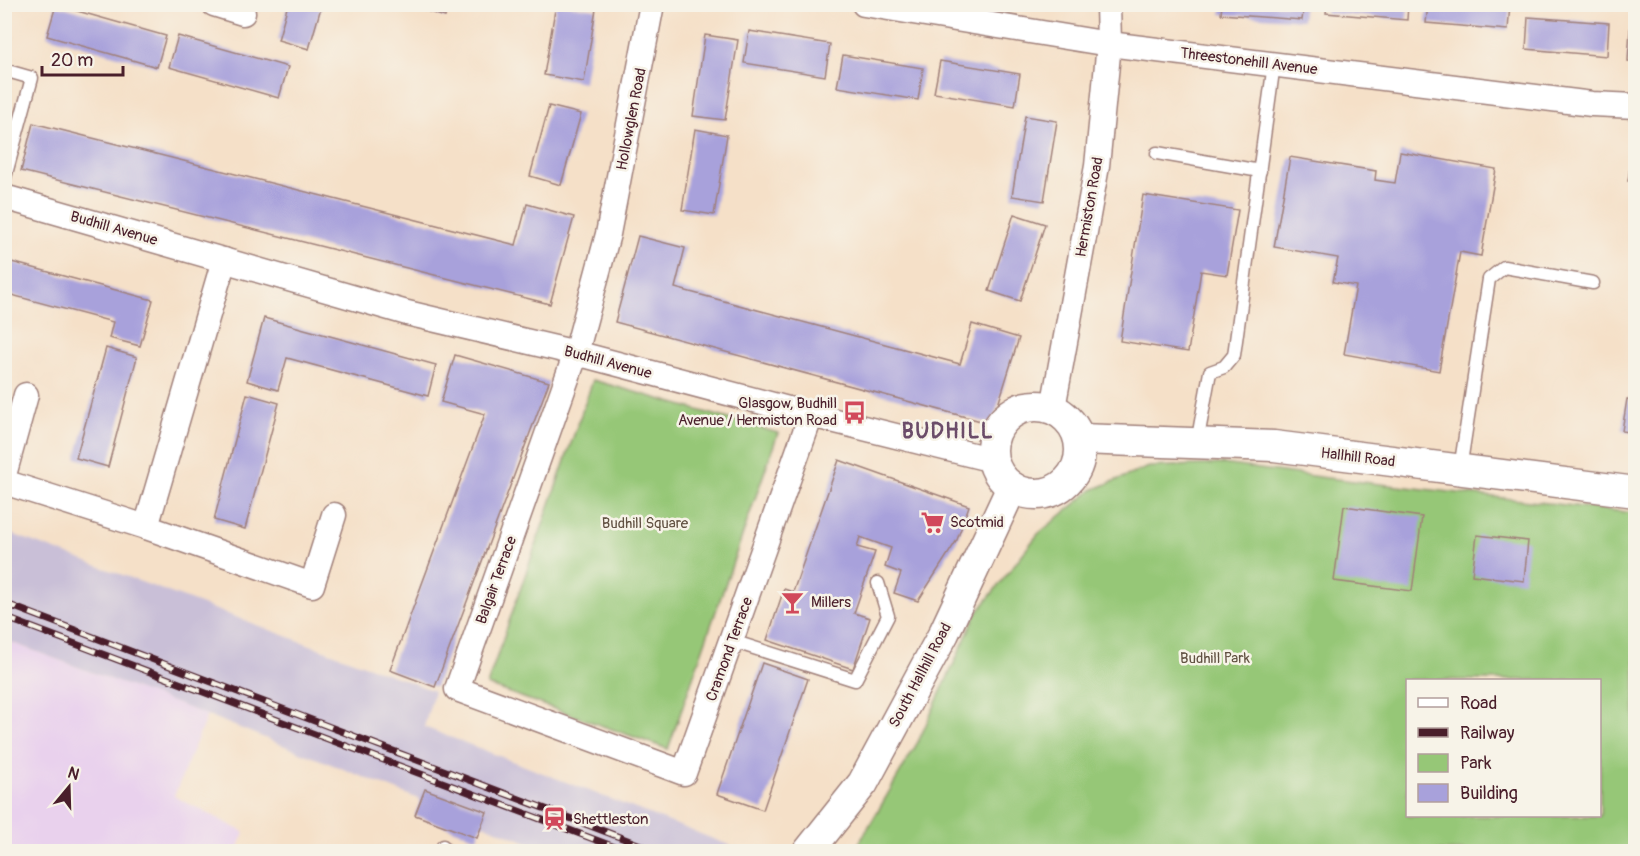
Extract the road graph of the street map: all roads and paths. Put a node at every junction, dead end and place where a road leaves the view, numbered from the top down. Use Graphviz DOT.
graph roads {
  1 [pos="214,4"];
  2 [pos="652,4"];
  3 [pos="864,4"];
  4 [pos="1108,4"];
  5 [pos="243,13"];
  6 [pos="1109,44"];
  7 [pos="1274,64"];
  8 [pos="4,70"];
  9 [pos="1635,106"];
  10 [pos="1157,153"];
  11 [pos="1260,171"];
  12 [pos="4,181"];
  13 [pos="4,197"];
  14 [pos="224,260"];
  15 [pos="1593,283"];
  16 [pos="576,353"];
  17 [pos="26,395"];
  18 [pos="1053,408"];
  19 [pos="811,415"];
  20 [pos="1080,439"];
  21 [pos="1197,443"];
  22 [pos="993,460"];
  23 [pos="1460,470"];
  24 [pos="4,475"];
  25 [pos="4,482"];
  26 [pos="1012,487"];
  27 [pos="1635,492"];
  28 [pos="334,515"];
  29 [pos="146,527"];
  30 [pos="878,583"];
  31 [pos="732,641"];
  32 [pos="575,732"];
  33 [pos="808,852"];
  1 -- 5 [label="street"];
  2 -- 16 [label="street, Hollowglen Road"];
  3 -- 6 [label="street, Threestonehill Avenue"];
  4 -- 6 [label="street, Hermiston Road"];
  6 -- 7 [label="street, Threestonehill Avenue"];
  6 -- 18 [label="street, Hermiston Road"];
  7 -- 9 [label="street, Threestonehill Avenue"];
  7 -- 11 [label="lane"];
  8 -- 12 [label="lane"];
  10 -- 11 [label="lane"];
  11 -- 21 [label="lane"];
  13 -- 14 [label="street, Budhill Avenue"];
  14 -- 16 [label="street, Budhill Avenue"];
  14 -- 29 [label="street"];
  15 -- 23 [label="lane"];
  16 -- 19 [label="street, Budhill Avenue"];
  16 -- 32 [label="street, Balgair Terrace"];
  17 -- 24 [label="street"];
  18 -- 20 [label="street"];
  18 -- 22 [label="street"];
  19 -- 22 [label="street, Budhill Avenue"];
  19 -- 31 [label="street, Cramond Terrace"];
  20 -- 21 [label="street, Hallhill Road"];
  20 -- 26 [label="street"];
  21 -- 23 [label="street, Hallhill Road"];
  22 -- 26 [label="street"];
  23 -- 27 [label="street, Hallhill Road"];
  25 -- 29 [label="street"];
  26 -- 33 [label="street, South Hallhill Road"];
  28 -- 29 [label="street"];
  30 -- 31 [label="lane"];
  31 -- 32 [label="street, Cramond Terrace"];
}
